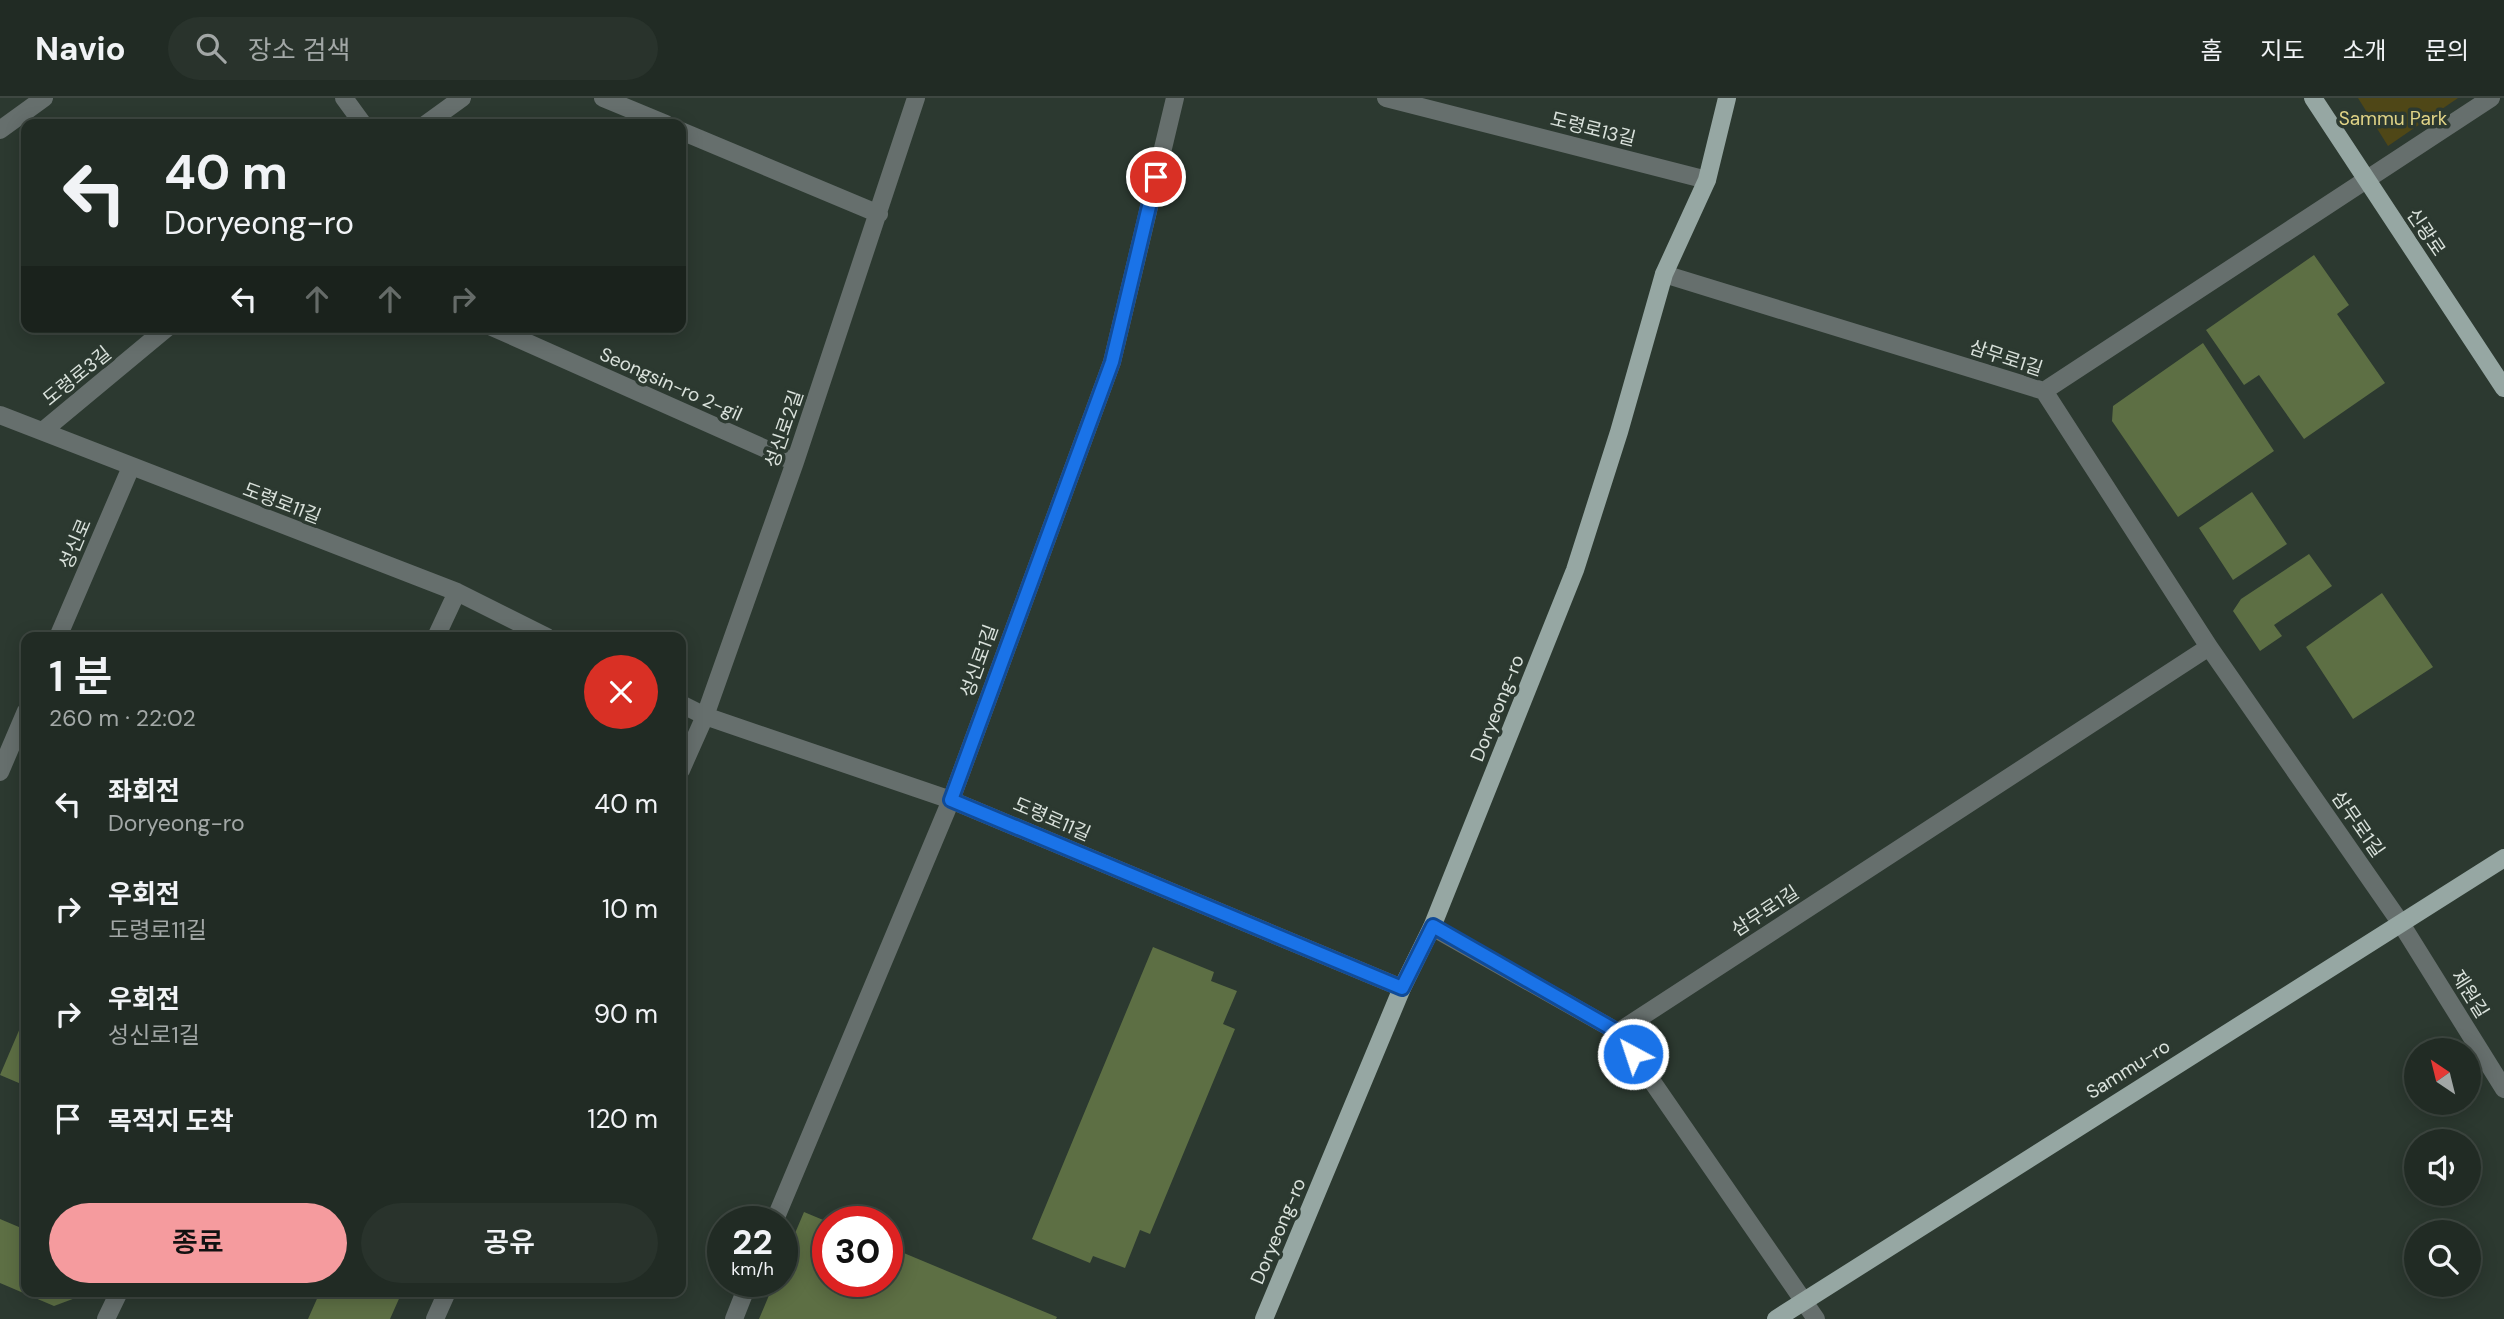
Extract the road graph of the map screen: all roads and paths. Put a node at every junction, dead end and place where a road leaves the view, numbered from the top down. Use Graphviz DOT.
graph roads {
  1 [pos="44,98"];
  2 [pos="344,98"];
  3 [pos="462,98"];
  4 [pos="603,98"];
  5 [pos="916,98"];
  6 [pos="1175,98"];
  7 [pos="1386,98"];
  8 [pos="1727,98"];
  9 [pos="2313,98"];
  10 [pos="2491,98"];
  11 [pos="359,119"];
  12 [pos="433,119"];
  13 [pos="654,119"];
  14 [pos="0,130"];
  15 [pos="686,133"];
  16 [pos="2366,179"];
  17 [pos="1707,180"];
  18 [pos="879,214"];
  19 [pos="1664,274"];
  20 [pos="161,333"];
  21 [pos="505,333"];
  22 [pos="2504,388"];
  23 [pos="2044,391"];
  24 [pos="0,415"];
  25 [pos="44,430"];
  26 [pos="795,462"];
  27 [pos="131,467"];
  28 [pos="457,592"];
  29 [pos="60,632"];
  30 [pos="438,632"];
  31 [pos="537,632"];
  32 [pos="2209,647"];
  33 [pos="686,706"];
  34 [pos="705,716"];
  35 [pos="21,723"];
  36 [pos="686,759"];
  37 [pos="0,772"];
  38 [pos="951,800"];
  39 [pos="2504,858"];
  40 [pos="2400,922"];
  41 [pos="1433,926"];
  42 [pos="1402,988"];
  43 [pos="1618,1032"];
  44 [pos="2504,1089"];
  45 [pos="781,1206"];
  46 [pos="117,1297"];
  47 [pos="445,1297"];
  48 [pos="743,1297"];
  49 [pos="1804,1300"];
  50 [pos="106,1319"];
  51 [pos="435,1319"];
  52 [pos="734,1319"];
  53 [pos="1264,1319"];
  54 [pos="1776,1319"];
  55 [pos="1816,1319"];
  1 -- 14 [label="street"];
  2 -- 11 [label="street"];
  3 -- 12 [label="street"];
  4 -- 13 [label="street"];
  5 -- 18 [label="street, 성신로2길"];
  6 -- 38 [label="street, 성신로1길"];
  7 -- 17 [label="street, 도령로13길"];
  8 -- 17 [label="main road, Doryeong-ro"];
  9 -- 16 [label="main road, 신광로"];
  10 -- 16 [label="street"];
  15 -- 18 [label="street"];
  16 -- 22 [label="main road, 신광로"];
  16 -- 23 [label="street"];
  17 -- 19 [label="main road, Doryeong-ro"];
  18 -- 26 [label="street, 성신로2길"];
  19 -- 23 [label="street, 삼무로1길"];
  19 -- 41 [label="main road, Doryeong-ro"];
  20 -- 25 [label="street, 도령로3길"];
  21 -- 26 [label="street, Seongsin-ro 2-gil"];
  23 -- 32 [label="street, 삼무로1길"];
  24 -- 25 [label="street, 도령로11길"];
  25 -- 27 [label="street, 도령로11길"];
  26 -- 34 [label="street, 성신로2길"];
  27 -- 28 [label="street, 도령로11길"];
  27 -- 29 [label="street, 성신로"];
  28 -- 30 [label="street"];
  28 -- 31 [label="street, 도령로11길"];
  32 -- 40 [label="street, 삼무로1길"];
  32 -- 43 [label="street, 삼무로1길"];
  33 -- 34 [label="street, 도령로11길"];
  34 -- 36 [label="street, 성신로2길"];
  34 -- 38 [label="street, 도령로11길"];
  35 -- 37 [label="street"];
  38 -- 42 [label="street, 도령로11길"];
  38 -- 45 [label="street, 성신로1길"];
  39 -- 40 [label="main road, Sammu-ro"];
  40 -- 44 [label="street, 제원길"];
  40 -- 49 [label="main road, Sammu-ro"];
  41 -- 42 [label="main road, Doryeong-ro"];
  41 -- 43 [label="street"];
  42 -- 53 [label="main road, Doryeong-ro"];
  43 -- 49 [label="street"];
  46 -- 50 [label="street"];
  47 -- 51 [label="street"];
  48 -- 52 [label="street"];
  49 -- 54 [label="main road, Sammu-ro"];
  49 -- 55 [label="street"];
}
